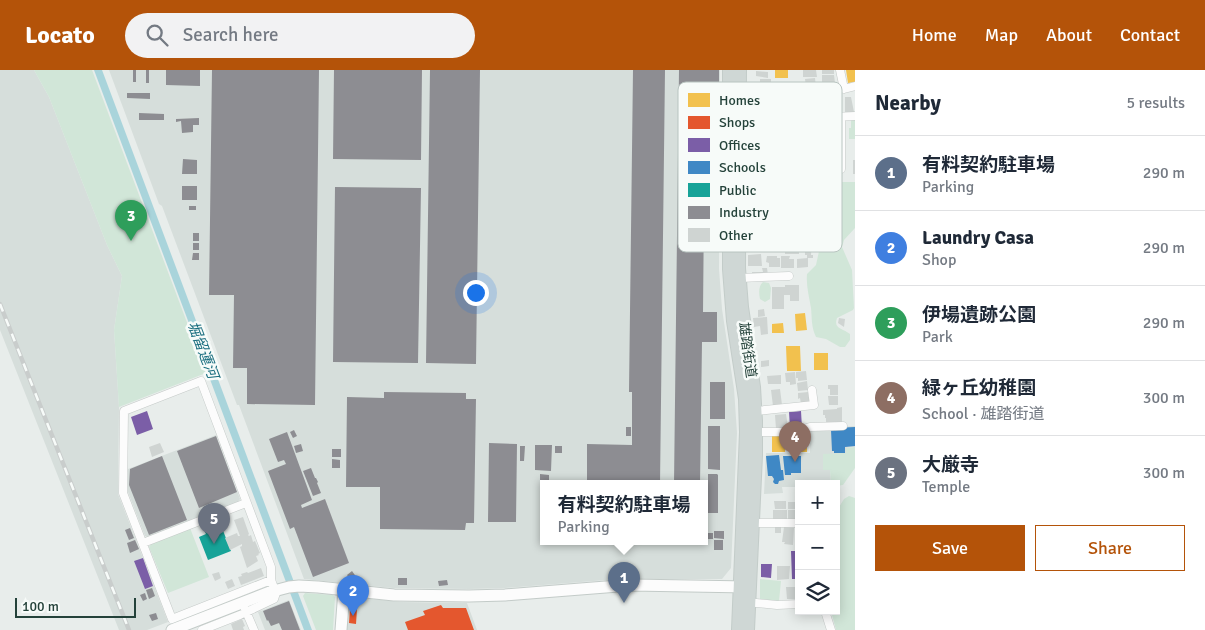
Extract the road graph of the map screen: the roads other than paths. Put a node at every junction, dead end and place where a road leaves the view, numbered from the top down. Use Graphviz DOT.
graph roads {
  1 [pos="840,70"];
  2 [pos="855,86"];
  3 [pos="855,116"];
  4 [pos="842,117"];
  5 [pos="729,252"];
  6 [pos="739,252"];
  7 [pos="789,276"];
  8 [pos="740,278"];
  9 [pos="812,390"];
  10 [pos="756,411"];
  11 [pos="843,426"];
  12 [pos="756,432"];
  13 [pos="246,502"];
  14 [pos="753,523"];
  15 [pos="795,523"];
  16 [pos="143,543"];
  17 [pos="277,586"];
  18 [pos="745,587"];
  19 [pos="344,590"];
  20 [pos="744,602"];
  21 [pos="795,604"];
  22 [pos="245,607"];
  23 [pos="826,615"];
  24 [pos="172,630"];
  25 [pos="202,630"];
  26 [pos="254,630"];
  27 [pos="341,630"];
  28 [pos="738,630"];
  29 [pos="748,630"];
  30 [pos="831,630"];
  1 -- 2 [label="street"];
  3 -- 4 [label="street"];
  5 -- 18 [label="main road, 雄踏街道"];
  6 -- 8 [label="main road, 雄踏街道"];
  7 -- 8 [label="street"];
  8 -- 10 [label="main road, 雄踏街道"];
  9 -- 10 [label="street"];
  10 -- 12 [label="main road, 雄踏街道"];
  11 -- 12 [label="street"];
  12 -- 14 [label="main road, 雄踏街道"];
  13 -- 16 [label="street"];
  13 -- 16 [label="street"];
  13 -- 17 [label="street"];
  14 -- 15 [label="street"];
  14 -- 18 [label="main road, 雄踏街道"];
  16 -- 17 [label="street"];
  17 -- 19 [label="street"];
  17 -- 22 [label="street"];
  18 -- 19 [label="street"];
  18 -- 20 [label="main road, 雄踏街道"];
  19 -- 27 [label="street"];
  20 -- 21 [label="street"];
  20 -- 28 [label="main road, 雄踏街道"];
  20 -- 29 [label="main road, 雄踏街道"];
  22 -- 24 [label="street"];
  22 -- 25 [label="street"];
  22 -- 26 [label="street"];
  23 -- 30 [label="street"];
}
